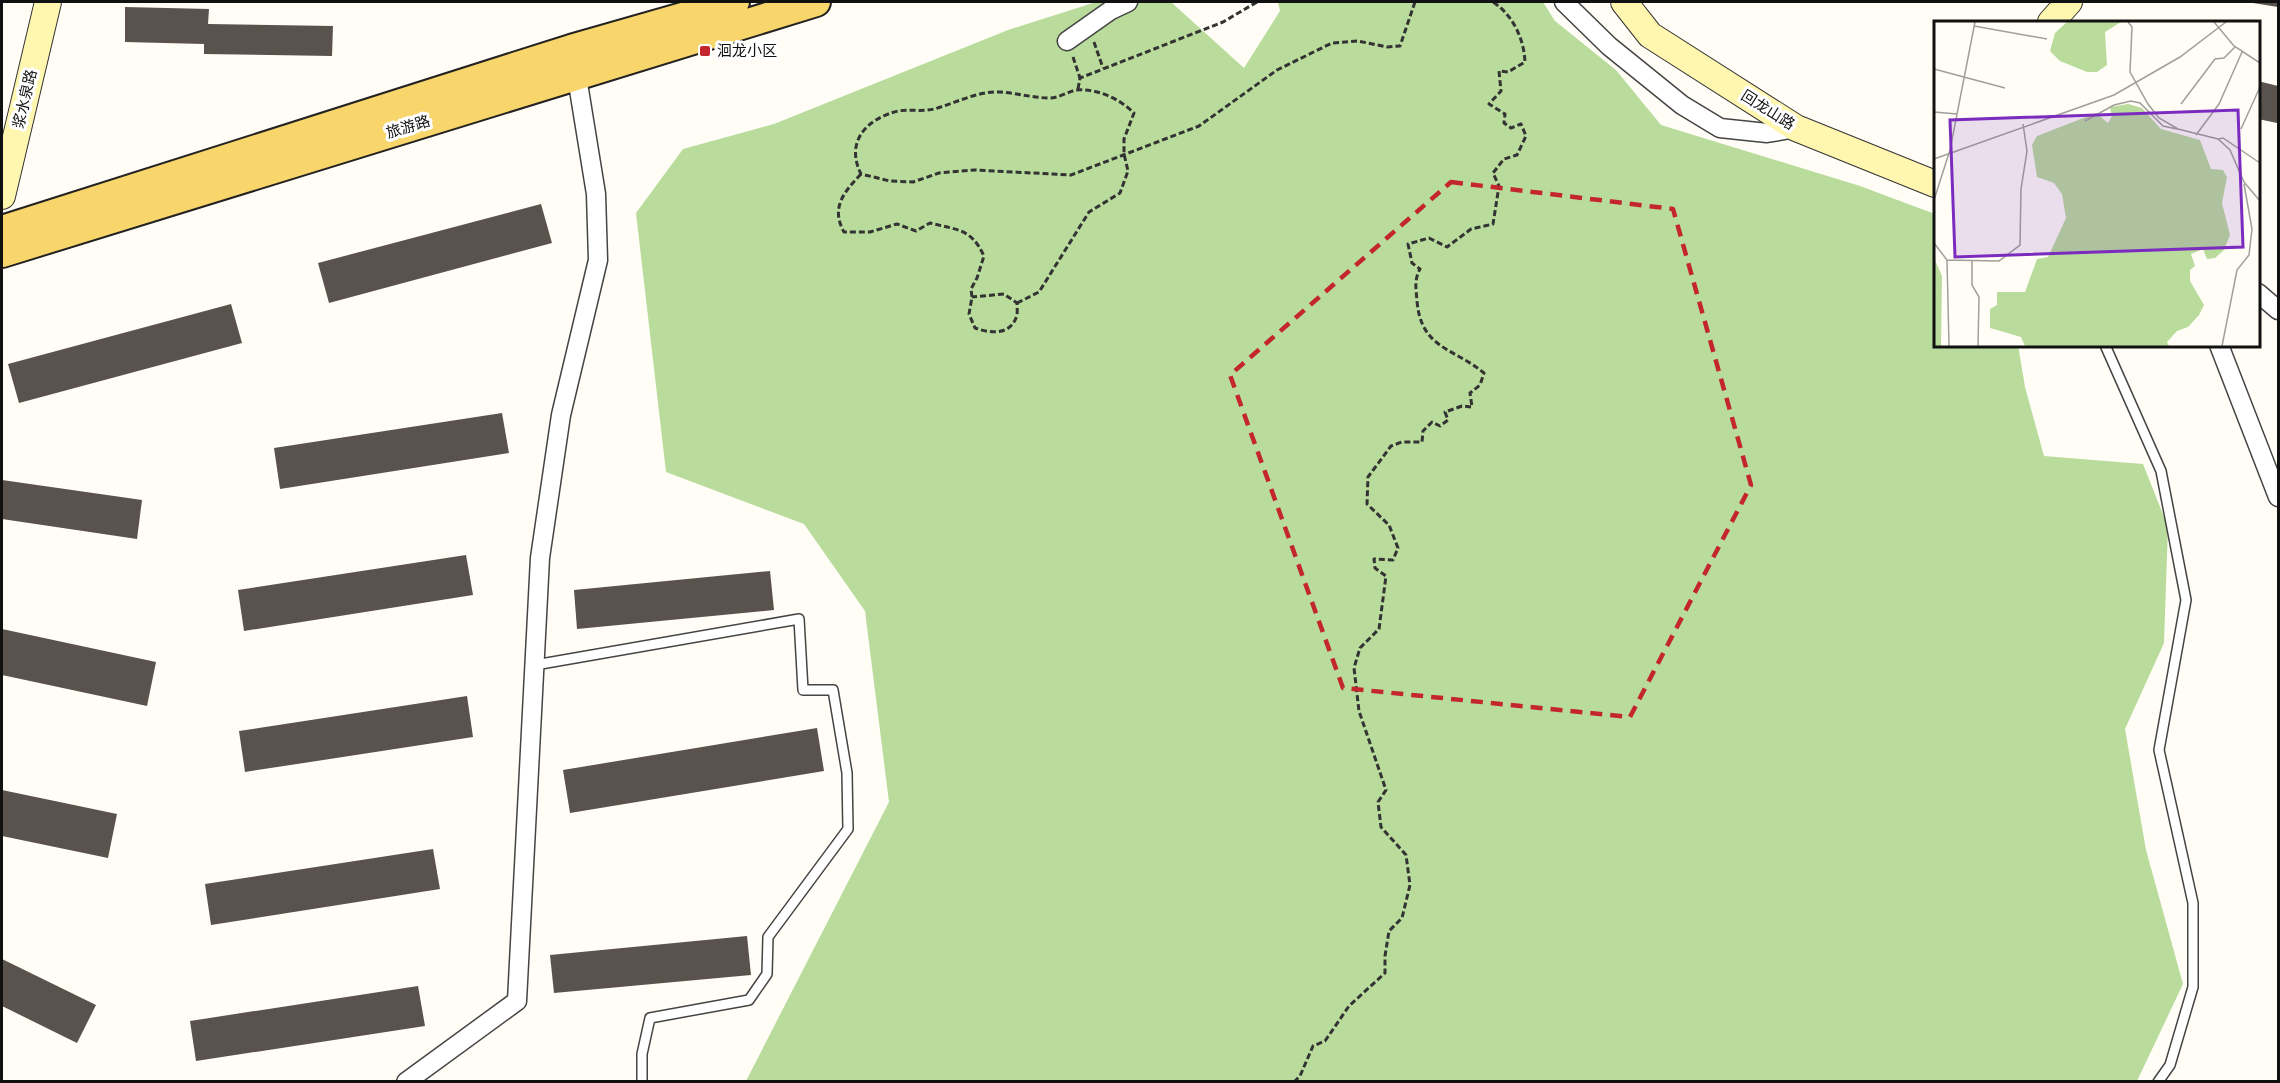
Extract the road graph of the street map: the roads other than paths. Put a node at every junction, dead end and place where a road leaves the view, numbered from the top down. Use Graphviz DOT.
graph roads {
  1 [pos="48,2"];
  2 [pos="735,2"];
  3 [pos="816,2"];
  4 [pos="1128,2"];
  5 [pos="1564,2"];
  6 [pos="1624,2"];
  7 [pos="2069,2"];
  8 [pos="2052,21"];
  9 [pos="1067,41"];
  10 [pos="574,62"];
  11 [pos="1796,128"];
  12 [pos="1934,184"];
  13 [pos="2,196"];
  14 [pos="2,230"];
  15 [pos="2,253"];
  16 [pos="2259,294"];
  17 [pos="2278,310"];
  18 [pos="2105,346"];
  19 [pos="2219,346"];
  20 [pos="2278,497"];
  21 [pos="535,665"];
  22 [pos="406,1082"];
  23 [pos="642,1082"];
  24 [pos="2158,1082"];
  1 -- 13 [label="street, 浆水泉路"];
  2 -- 10 [label="main road, 旅游路"];
  3 -- 10 [label="main road, 旅游路"];
  4 -- 9 [label="street"];
  5 -- 11 [label="street"];
  6 -- 11 [label="street, 回龙山路"];
  7 -- 8 [label="street"];
  10 -- 14 [label="main road, 旅游路"];
  10 -- 15 [label="main road, 旅游路"];
  10 -- 21 [label="street"];
  11 -- 12 [label="street, 回龙山路"];
  16 -- 17 [label="street"];
  18 -- 24 [label="lane"];
  19 -- 20 [label="street"];
  21 -- 22 [label="street"];
  21 -- 23 [label="lane"];
}
